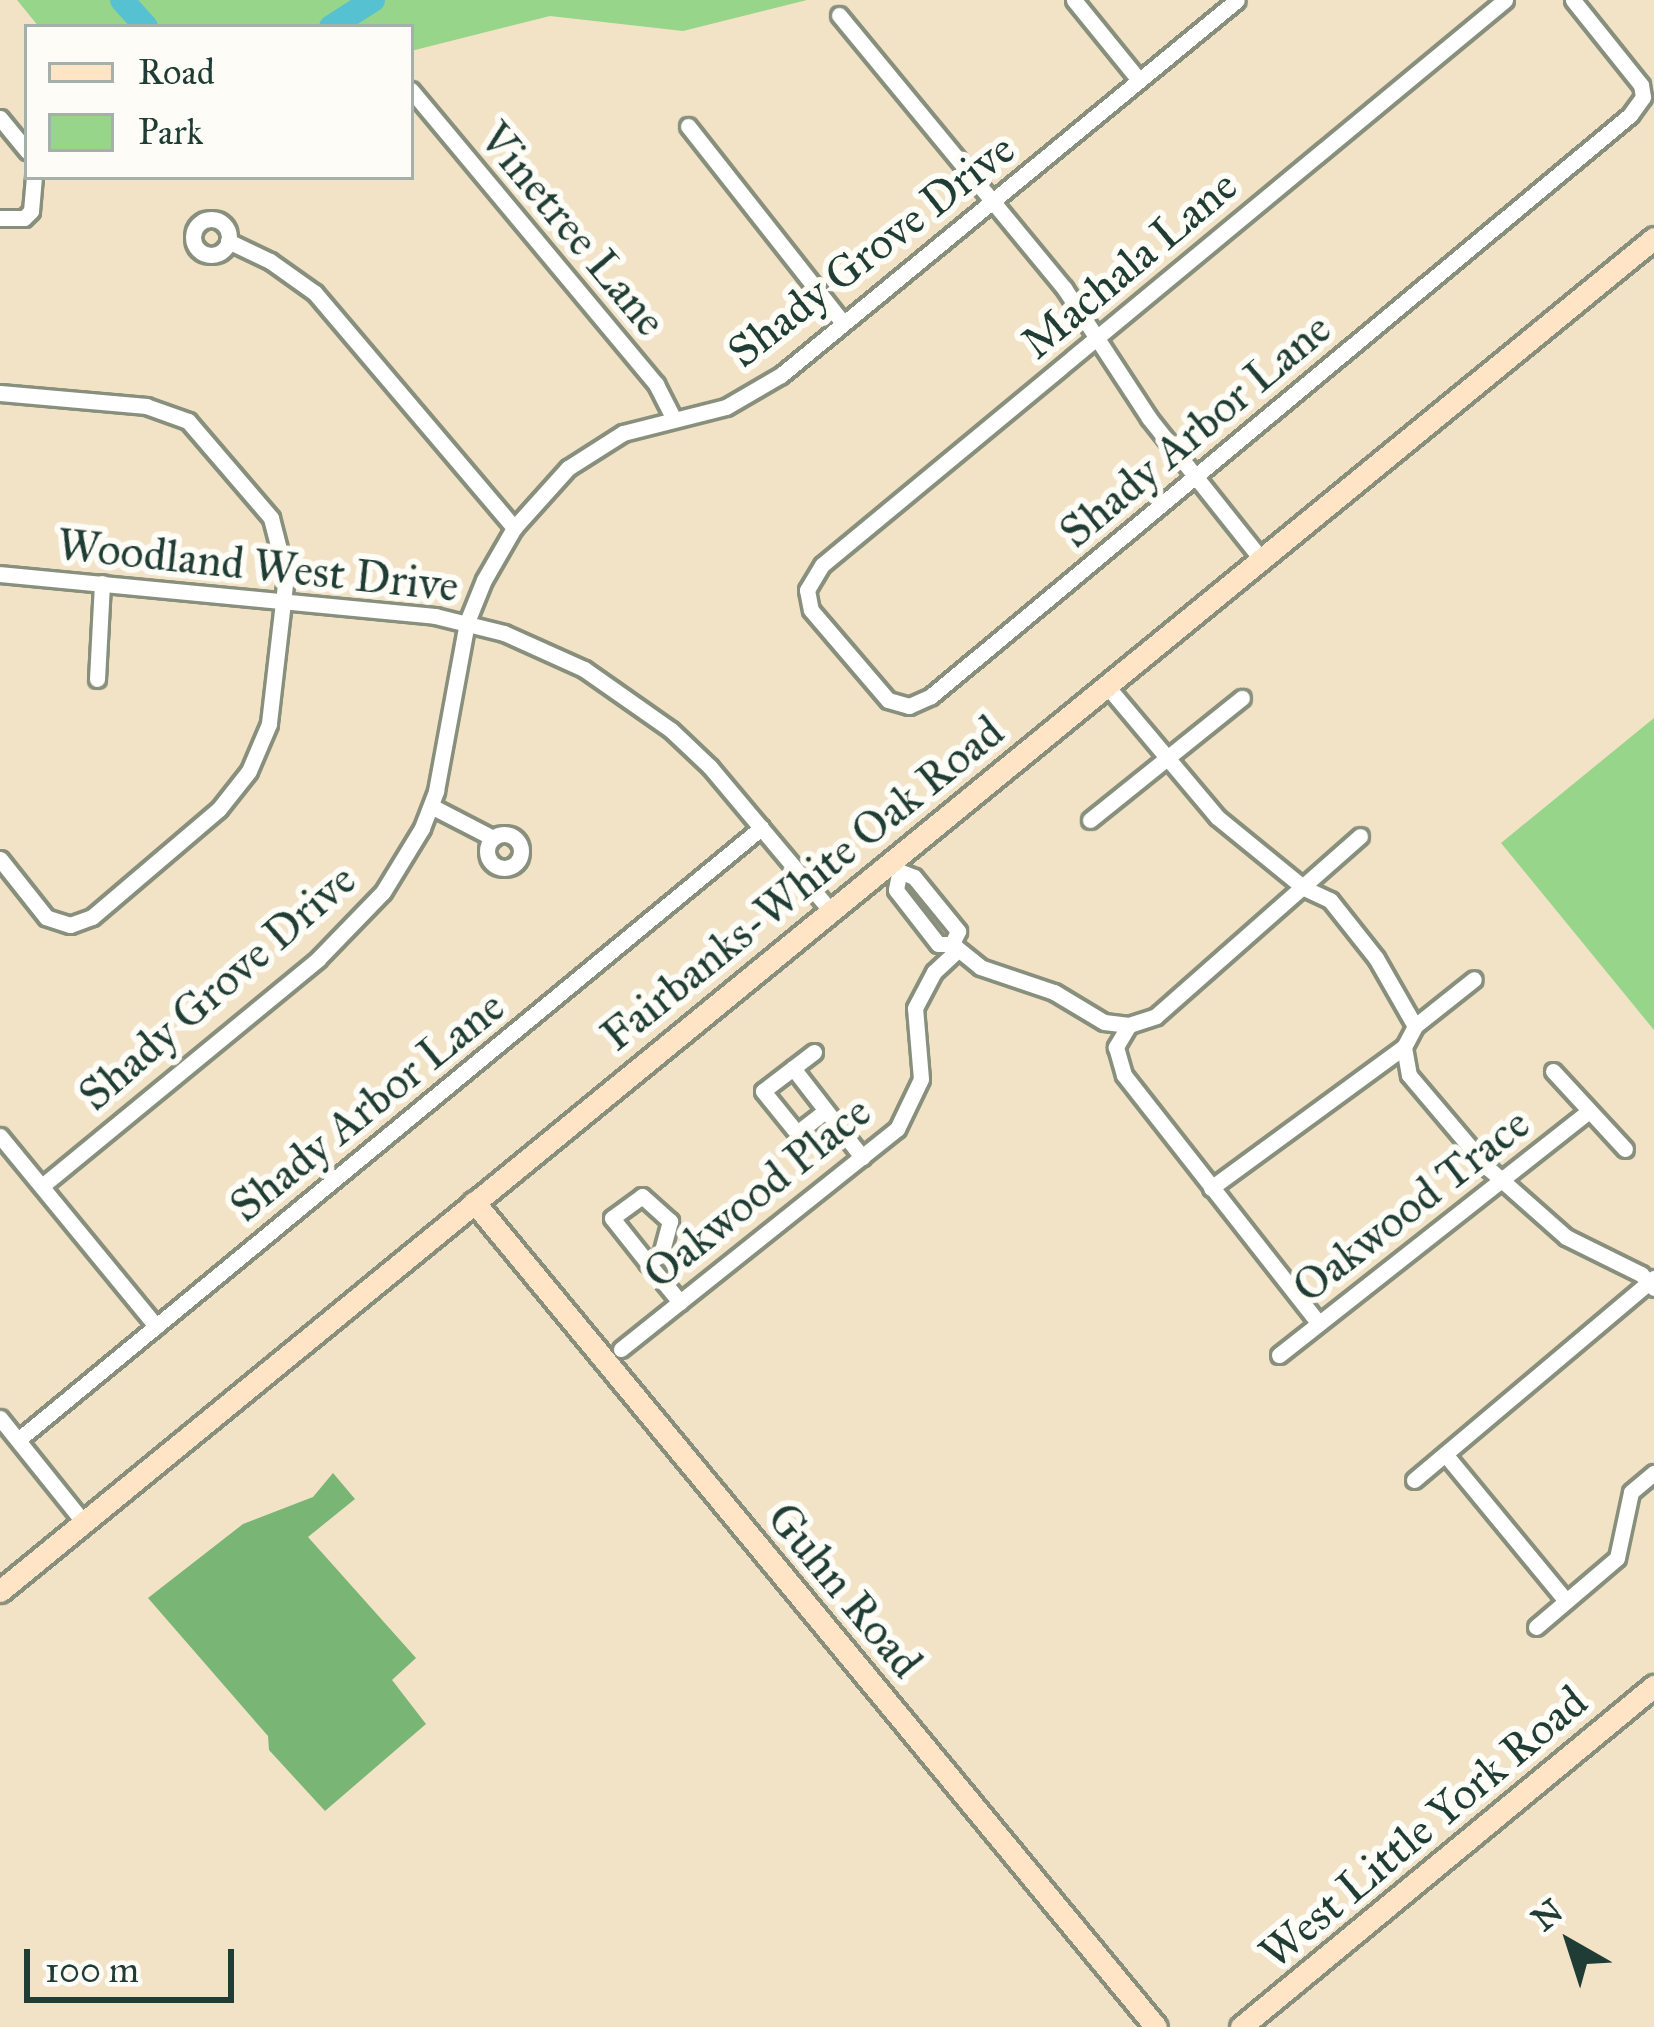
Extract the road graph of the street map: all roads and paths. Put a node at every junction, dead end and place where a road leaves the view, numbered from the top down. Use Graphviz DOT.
graph roads {
  1 [pos="1073,0"];
  2 [pos="1238,0"];
  3 [pos="1505,0"];
  4 [pos="1573,0"];
  5 [pos="839,15"];
  6 [pos="1139,80"];
  7 [pos="414,94"];
  8 [pos="0,118"];
  9 [pos="688,126"];
  10 [pos="24,147"];
  11 [pos="34,180"];
  12 [pos="992,201"];
  13 [pos="0,218"];
  14 [pos="1654,238"];
  15 [pos="228,241"];
  16 [pos="843,323"];
  17 [pos="1096,338"];
  18 [pos="0,393"];
  19 [pos="673,418"];
  20 [pos="1193,478"];
  21 [pos="514,528"];
  22 [pos="1261,559"];
  23 [pos="0,574"];
  24 [pos="102,583"];
  25 [pos="807,590"];
  26 [pos="286,599"];
  27 [pos="467,622"];
  28 [pos="97,679"];
  29 [pos="1106,685"];
  30 [pos="1242,698"];
  31 [pos="1167,758"];
  32 [pos="431,806"];
  33 [pos="1090,820"];
  34 [pos="761,828"];
  35 [pos="1360,836"];
  36 [pos="494,838"];
  37 [pos="0,859"];
  38 [pos="895,869"];
  39 [pos="1304,888"];
  40 [pos="830,910"];
  41 [pos="955,947"];
  42 [pos="1474,979"];
  43 [pos="1129,1025"];
  44 [pos="1415,1026"];
  45 [pos="1404,1047"];
  46 [pos="814,1052"];
  47 [pos="793,1068"];
  48 [pos="1553,1071"];
  49 [pos="825,1111"];
  50 [pos="1588,1112"];
  51 [pos="0,1136"];
  52 [pos="1625,1149"];
  53 [pos="862,1157"];
  54 [pos="1503,1181"];
  55 [pos="42,1186"];
  56 [pos="1211,1188"];
  57 [pos="474,1202"];
  58 [pos="647,1262"];
  59 [pos="1652,1283"];
  60 [pos="680,1302"];
  61 [pos="1318,1322"];
  62 [pos="156,1325"];
  63 [pos="621,1349"];
  64 [pos="1279,1355"];
  65 [pos="0,1418"];
  66 [pos="19,1440"];
  67 [pos="1445,1454"];
  68 [pos="1654,1473"];
  69 [pos="1414,1480"];
  70 [pos="84,1522"];
  71 [pos="0,1591"];
  72 [pos="1566,1601"];
  73 [pos="1536,1627"];
  74 [pos="1654,1686"];
  75 [pos="1156,2027"];
  76 [pos="1241,2027"];
  1 -- 6 [label="street"];
  2 -- 6 [label="street, Shady Grove Drive"];
  3 -- 17 [label="street, Machala Lane"];
  4 -- 20 [label="street, Shady Arbor Lane"];
  5 -- 12 [label="street"];
  6 -- 12 [label="street, Shady Grove Drive"];
  7 -- 19 [label="street, Vinetree Lane"];
  8 -- 10 [label="street"];
  9 -- 16 [label="street"];
  11 -- 13 [label="street"];
  12 -- 16 [label="street, Shady Grove Drive"];
  12 -- 17 [label="street"];
  14 -- 22 [label="street, Fairbanks-White Oak Road"];
  15 -- 21 [label="street"];
  16 -- 19 [label="street, Shady Grove Drive"];
  17 -- 20 [label="street"];
  17 -- 25 [label="street, Machala Lane"];
  18 -- 26 [label="street"];
  19 -- 21 [label="street, Shady Grove Drive"];
  20 -- 22 [label="street"];
  20 -- 25 [label="street, Shady Arbor Lane"];
  21 -- 27 [label="street, Shady Grove Drive"];
  22 -- 29 [label="street, Fairbanks-White Oak Road"];
  23 -- 24 [label="street, Woodland West Drive"];
  24 -- 26 [label="street, Woodland West Drive"];
  24 -- 28 [label="street"];
  26 -- 27 [label="street, Woodland West Drive"];
  26 -- 37 [label="street"];
  27 -- 32 [label="street, Shady Grove Drive"];
  27 -- 34 [label="street, Woodland West Drive"];
  29 -- 31 [label="street"];
  29 -- 38 [label="street, Fairbanks-White Oak Road"];
  30 -- 31 [label="street"];
  31 -- 33 [label="street"];
  31 -- 39 [label="street"];
  32 -- 36 [label="street"];
  32 -- 55 [label="street, Shady Grove Drive"];
  34 -- 40 [label="street, Woodland West Drive"];
  34 -- 62 [label="street, Shady Arbor Lane"];
  35 -- 39 [label="street"];
  38 -- 40 [label="street, Fairbanks-White Oak Road"];
  38 -- 41 [label="street"];
  39 -- 43 [label="street"];
  39 -- 44 [label="street"];
  40 -- 57 [label="street, Fairbanks-White Oak Road"];
  41 -- 43 [label="street"];
  41 -- 53 [label="street, Oakwood Place"];
  42 -- 44 [label="street"];
  43 -- 56 [label="street"];
  44 -- 45 [label="street"];
  45 -- 54 [label="street"];
  45 -- 56 [label="street"];
  46 -- 47 [label="street"];
  47 -- 49 [label="street"];
  47 -- 49 [label="street"];
  48 -- 50 [label="street"];
  49 -- 53 [label="street"];
  50 -- 52 [label="street"];
  50 -- 54 [label="street, Oakwood Trace"];
  51 -- 55 [label="street"];
  53 -- 60 [label="street, Oakwood Place"];
  54 -- 59 [label="street"];
  54 -- 61 [label="street, Oakwood Trace"];
  55 -- 62 [label="street"];
  56 -- 61 [label="street"];
  57 -- 70 [label="street, Fairbanks-White Oak Road"];
  57 -- 75 [label="street, Guhn Road"];
  58 -- 60 [label="street"];
  59 -- 67 [label="street"];
  60 -- 63 [label="street, Oakwood Place"];
  61 -- 64 [label="street, Oakwood Trace"];
  62 -- 66 [label="street, Shady Arbor Lane"];
  65 -- 66 [label="street"];
  66 -- 70 [label="street"];
  67 -- 69 [label="street"];
  67 -- 72 [label="street"];
  68 -- 72 [label="street"];
  70 -- 71 [label="street, Fairbanks-White Oak Road"];
  72 -- 73 [label="street"];
  74 -- 76 [label="street, West Little York Road"];
}
